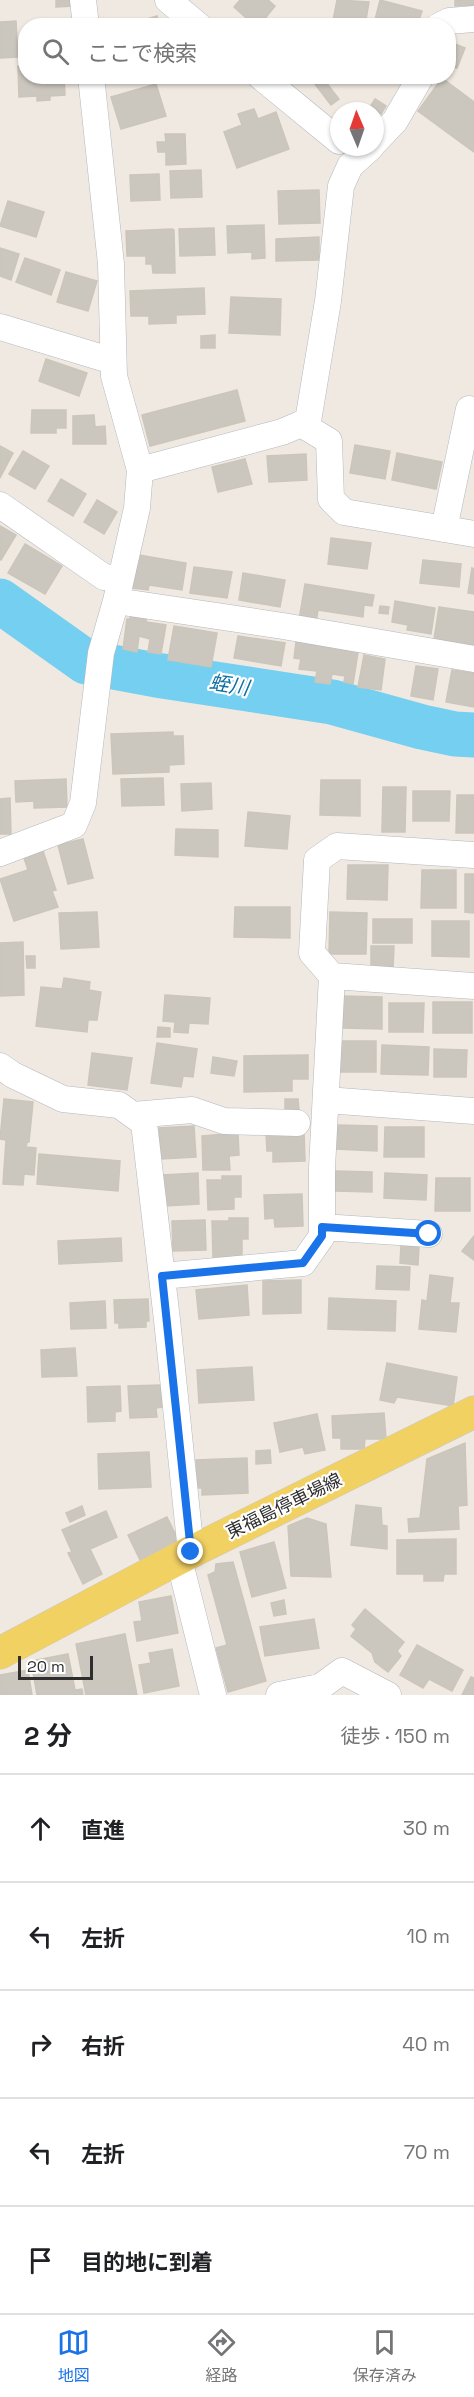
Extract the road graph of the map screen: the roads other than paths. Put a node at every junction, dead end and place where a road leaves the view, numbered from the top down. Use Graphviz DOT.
graph roads {
  1 [pos="83,0"];
  2 [pos="168,0"];
  3 [pos="85,18"];
  4 [pos="189,18"];
  5 [pos="474,19"];
  6 [pos="456,20"];
  7 [pos="92,84"];
  8 [pos="270,84"];
  9 [pos="416,84"];
  10 [pos="384,131"];
  11 [pos="330,134"];
  12 [pos="358,156"];
  13 [pos="0,327"];
  14 [pos="113,361"];
  15 [pos="469,409"];
  16 [pos="301,424"];
  17 [pos="140,470"];
  18 [pos="0,506"];
  19 [pos="444,529"];
  20 [pos="474,534"];
  21 [pos="119,590"];
  22 [pos="474,659"];
  23 [pos="0,853"];
  24 [pos="474,855"];
  25 [pos="332,976"];
  26 [pos="474,986"];
  27 [pos="0,1066"];
  28 [pos="326,1100"];
  29 [pos="474,1112"];
  30 [pos="133,1115"];
  31 [pos="297,1123"];
  32 [pos="322,1227"];
  33 [pos="429,1234"];
  34 [pos="162,1276"];
  35 [pos="474,1412"];
  36 [pos="185,1556"];
  37 [pos="0,1653"];
  38 [pos="213,1695"];
  39 [pos="279,1695"];
  40 [pos="388,1695"];
  1 -- 3 [label="street"];
  2 -- 4 [label="street"];
  5 -- 6 [label="street"];
  7 -- 14 [label="street"];
  8 -- 11 [label="street"];
  9 -- 10 [label="street"];
  12 -- 16 [label="street"];
  13 -- 14 [label="street"];
  14 -- 17 [label="street"];
  15 -- 19 [label="street"];
  16 -- 17 [label="street"];
  16 -- 19 [label="street"];
  17 -- 21 [label="street"];
  18 -- 21 [label="street"];
  19 -- 20 [label="street"];
  21 -- 22 [label="street"];
  21 -- 23 [label="street"];
  24 -- 25 [label="street"];
  25 -- 26 [label="street"];
  25 -- 28 [label="street"];
  27 -- 30 [label="street"];
  28 -- 29 [label="street"];
  28 -- 32 [label="street"];
  30 -- 31 [label="street"];
  30 -- 34 [label="street"];
  32 -- 33 [label="street"];
  32 -- 34 [label="street"];
  34 -- 36 [label="street"];
  35 -- 36 [label="main road, 東福島停車場線"];
  36 -- 37 [label="main road, 東福島停車場線"];
  36 -- 38 [label="street"];
  39 -- 40 [label="street"];
}
